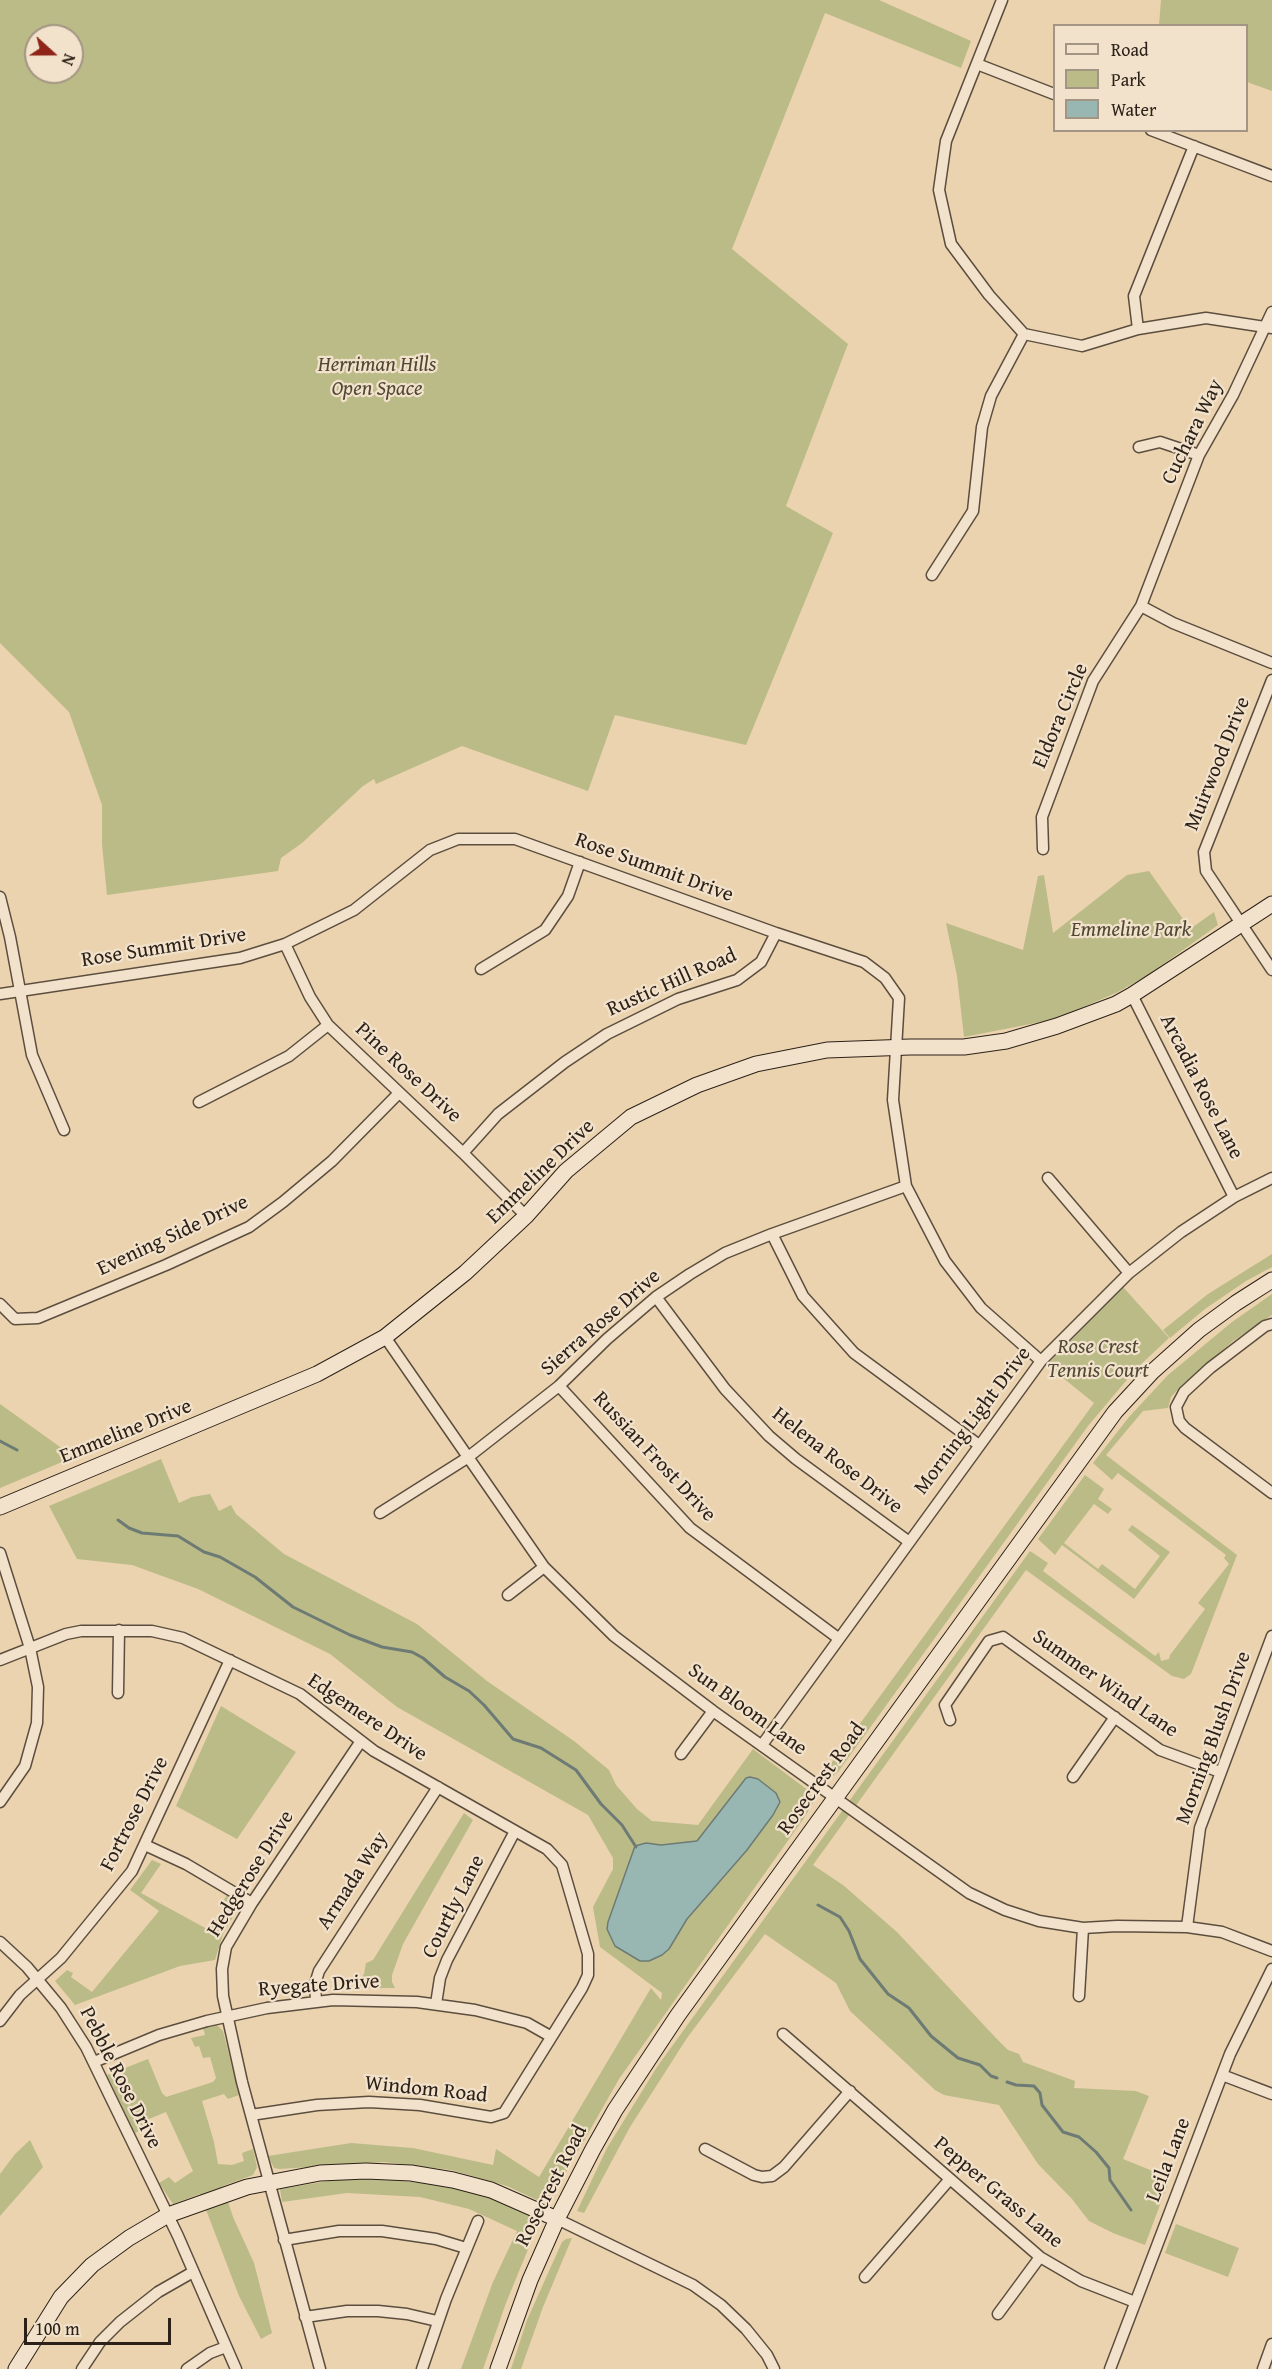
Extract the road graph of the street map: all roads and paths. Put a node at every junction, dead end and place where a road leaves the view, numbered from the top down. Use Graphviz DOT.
graph roads {
  1 [pos="1002,0"];
  2 [pos="977,64"];
  3 [pos="1053,94"];
  4 [pos="1157,132"];
  5 [pos="1194,146"];
  6 [pos="1272,176"];
  7 [pos="1272,312"];
  8 [pos="1269,327"];
  9 [pos="1138,329"];
  10 [pos="1024,334"];
  11 [pos="1139,447"];
  12 [pos="1199,455"];
  13 [pos="932,575"];
  14 [pos="1141,606"];
  15 [pos="1272,663"];
  16 [pos="1272,680"];
  17 [pos="1043,849"];
  18 [pos="580,862"];
  19 [pos="0,897"];
  20 [pos="1272,904"];
  21 [pos="1242,924"];
  22 [pos="776,933"];
  23 [pos="285,944"];
  24 [pos="481,969"];
  25 [pos="1272,970"];
  26 [pos="20,991"];
  27 [pos="0,994"];
  28 [pos="1132,995"];
  29 [pos="328,1025"];
  30 [pos="897,1047"];
  31 [pos="399,1093"];
  32 [pos="199,1102"];
  33 [pos="64,1130"];
  34 [pos="463,1152"];
  35 [pos="1048,1178"];
  36 [pos="1272,1178"];
  37 [pos="906,1186"];
  38 [pos="1234,1197"];
  39 [pos="526,1216"];
  40 [pos="772,1234"];
  41 [pos="1129,1273"];
  42 [pos="1272,1280"];
  43 [pos="656,1297"];
  44 [pos="0,1304"];
  45 [pos="1272,1324"];
  46 [pos="385,1337"];
  47 [pos="1041,1361"];
  48 [pos="559,1386"];
  49 [pos="979,1445"];
  50 [pos="467,1458"];
  51 [pos="1272,1493"];
  52 [pos="0,1507"];
  53 [pos="380,1513"];
  54 [pos="908,1541"];
  55 [pos="0,1553"];
  56 [pos="544,1567"];
  57 [pos="508,1595"];
  58 [pos="119,1630"];
  59 [pos="1272,1636"];
  60 [pos="838,1638"];
  61 [pos="30,1648"];
  62 [pos="0,1660"];
  63 [pos="230,1660"];
  64 [pos="118,1693"];
  65 [pos="713,1711"];
  66 [pos="1115,1717"];
  67 [pos="950,1720"];
  68 [pos="361,1741"];
  69 [pos="762,1745"];
  70 [pos="681,1754"];
  71 [pos="1220,1772"];
  72 [pos="1073,1777"];
  73 [pos="438,1787"];
  74 [pos="834,1798"];
  75 [pos="0,1802"];
  76 [pos="515,1831"];
  77 [pos="145,1845"];
  78 [pos="252,1903"];
  79 [pos="1186,1927"];
  80 [pos="1083,1928"];
  81 [pos="0,1942"];
  82 [pos="1272,1951"];
  83 [pos="1272,1969"];
  84 [pos="588,1971"];
  85 [pos="38,1979"];
  86 [pos="1079,1996"];
  87 [pos="316,2001"];
  88 [pos="436,2004"];
  89 [pos="227,2016"];
  90 [pos="0,2021"];
  91 [pos="783,2034"];
  92 [pos="550,2036"];
  93 [pos="94,2062"];
  94 [pos="1222,2075"];
  95 [pos="850,2091"];
  96 [pos="1272,2094"];
  97 [pos="251,2115"];
  98 [pos="705,2149"];
  99 [pos="950,2179"];
  100 [pos="268,2181"];
  101 [pos="168,2216"];
  102 [pos="557,2219"];
  103 [pos="478,2221"];
  104 [pos="284,2240"];
  105 [pos="466,2248"];
  106 [pos="1041,2257"];
  107 [pos="194,2272"];
  108 [pos="865,2277"];
  109 [pos="1136,2302"];
  110 [pos="998,2314"];
  111 [pos="305,2317"];
  112 [pos="437,2321"];
  113 [pos="1272,2344"];
  114 [pos="226,2347"];
  115 [pos="16,2369"];
  116 [pos="82,2369"];
  117 [pos="187,2369"];
  118 [pos="236,2369"];
  119 [pos="320,2369"];
  120 [pos="422,2369"];
  121 [pos="498,2369"];
  122 [pos="774,2369"];
  123 [pos="1110,2369"];
  124 [pos="1263,2369"];
  1 -- 2 [label="street"];
  2 -- 3 [label="street"];
  2 -- 10 [label="street"];
  4 -- 5 [label="street"];
  5 -- 6 [label="street"];
  5 -- 9 [label="street"];
  7 -- 8 [label="street, Cuchara Way"];
  8 -- 9 [label="street"];
  8 -- 12 [label="street, Cuchara Way"];
  9 -- 10 [label="street"];
  10 -- 13 [label="street"];
  11 -- 12 [label="street"];
  12 -- 14 [label="street, Cuchara Way"];
  14 -- 15 [label="street"];
  14 -- 17 [label="street, Eldora Circle"];
  16 -- 21 [label="street, Muirwood Drive"];
  18 -- 22 [label="street, Rose Summit Drive"];
  18 -- 23 [label="street, Rose Summit Drive"];
  18 -- 24 [label="street"];
  19 -- 26 [label="street"];
  20 -- 21 [label="street, Emmeline Drive"];
  21 -- 25 [label="street, Muirwood Drive"];
  21 -- 28 [label="street, Emmeline Drive"];
  22 -- 30 [label="street, Rose Summit Drive"];
  22 -- 34 [label="street, Rustic Hill Road"];
  23 -- 26 [label="street, Rose Summit Drive"];
  23 -- 29 [label="street, Pine Rose Drive"];
  26 -- 27 [label="street, Rose Summit Drive"];
  26 -- 33 [label="street"];
  28 -- 30 [label="street, Emmeline Drive"];
  28 -- 38 [label="street, Arcadia Rose Lane"];
  29 -- 31 [label="street, Pine Rose Drive"];
  29 -- 32 [label="street"];
  30 -- 37 [label="street, Rose Summit Drive"];
  30 -- 39 [label="street, Emmeline Drive"];
  31 -- 34 [label="street, Pine Rose Drive"];
  31 -- 44 [label="street, Evening Side Drive"];
  34 -- 39 [label="street, Pine Rose Drive"];
  35 -- 41 [label="street"];
  36 -- 38 [label="street, Morning Light Drive"];
  37 -- 40 [label="street, Sierra Rose Drive"];
  37 -- 47 [label="street, Rose Summit Drive"];
  38 -- 41 [label="street, Morning Light Drive"];
  39 -- 46 [label="street, Emmeline Drive"];
  40 -- 43 [label="street, Sierra Rose Drive"];
  40 -- 49 [label="street"];
  41 -- 47 [label="street, Morning Light Drive"];
  42 -- 74 [label="street, Rosecrest Road"];
  43 -- 48 [label="street, Sierra Rose Drive"];
  43 -- 54 [label="street, Helena Rose Drive"];
  45 -- 51 [label="street"];
  46 -- 50 [label="street, Sun Bloom Lane"];
  46 -- 52 [label="street, Emmeline Drive"];
  47 -- 49 [label="street, Morning Light Drive"];
  48 -- 50 [label="street, Sierra Rose Drive"];
  48 -- 60 [label="street, Russian Frost Drive"];
  49 -- 54 [label="street, Morning Light Drive"];
  50 -- 53 [label="street, Sierra Rose Drive"];
  50 -- 56 [label="street, Sun Bloom Lane"];
  54 -- 60 [label="street, Morning Light Drive"];
  55 -- 61 [label="street"];
  56 -- 57 [label="street"];
  56 -- 65 [label="street, Sun Bloom Lane"];
  58 -- 61 [label="street, Edgemere Drive"];
  58 -- 63 [label="street, Edgemere Drive"];
  58 -- 64 [label="street"];
  59 -- 71 [label="street, Morning Blush Drive"];
  60 -- 69 [label="street, Morning Light Drive"];
  61 -- 62 [label="street, Edgemere Drive"];
  61 -- 75 [label="street"];
  63 -- 68 [label="street, Edgemere Drive"];
  63 -- 77 [label="street, Fortrose Drive"];
  65 -- 69 [label="street, Sun Bloom Lane"];
  65 -- 70 [label="street"];
  66 -- 67 [label="street, Summer Wind Lane"];
  66 -- 71 [label="street, Summer Wind Lane"];
  66 -- 72 [label="street"];
  68 -- 73 [label="street, Edgemere Drive"];
  68 -- 78 [label="street, Hedgerose Drive"];
  69 -- 74 [label="street, Sun Bloom Lane"];
  71 -- 79 [label="street, Morning Blush Drive"];
  73 -- 76 [label="street, Edgemere Drive"];
  73 -- 87 [label="street, Armada Way"];
  74 -- 80 [label="street, Sun Bloom Lane"];
  74 -- 102 [label="street, Rosecrest Road"];
  76 -- 84 [label="street, Edgemere Drive"];
  76 -- 88 [label="street, Courtly Lane"];
  77 -- 78 [label="street"];
  77 -- 85 [label="street, Fortrose Drive"];
  78 -- 89 [label="street, Hedgerose Drive"];
  79 -- 80 [label="street, Sun Bloom Lane"];
  79 -- 82 [label="street, Sun Bloom Lane"];
  80 -- 86 [label="street"];
  81 -- 85 [label="street, Pebble Rose Drive"];
  83 -- 94 [label="street, Leila Lane"];
  84 -- 92 [label="street, Windom Road"];
  85 -- 90 [label="street, Fortrose Drive"];
  85 -- 93 [label="street, Pebble Rose Drive"];
  87 -- 88 [label="street, Ryegate Drive"];
  87 -- 89 [label="street, Ryegate Drive"];
  88 -- 92 [label="street, Ryegate Drive"];
  89 -- 93 [label="street, Ryegate Drive"];
  89 -- 97 [label="street, Hedgerose Drive"];
  91 -- 95 [label="street, Pepper Grass Lane"];
  92 -- 97 [label="street, Windom Road"];
  93 -- 101 [label="street, Pebble Rose Drive"];
  94 -- 96 [label="street"];
  94 -- 109 [label="street, Leila Lane"];
  95 -- 98 [label="street"];
  95 -- 99 [label="street, Pepper Grass Lane"];
  97 -- 100 [label="street, Hedgerose Drive"];
  99 -- 106 [label="street, Pepper Grass Lane"];
  99 -- 108 [label="street"];
  100 -- 101 [label="street"];
  100 -- 102 [label="street"];
  100 -- 104 [label="street, Hedgerose Drive"];
  101 -- 107 [label="street, Pebble Rose Drive"];
  101 -- 115 [label="street"];
  102 -- 121 [label="street, Rosecrest Road"];
  102 -- 122 [label="street"];
  103 -- 105 [label="street"];
  104 -- 105 [label="street"];
  104 -- 111 [label="street, Hedgerose Drive"];
  105 -- 112 [label="street"];
  106 -- 109 [label="street, Pepper Grass Lane"];
  106 -- 110 [label="street"];
  107 -- 114 [label="street, Pebble Rose Drive"];
  107 -- 116 [label="street"];
  109 -- 123 [label="street, Leila Lane"];
  111 -- 112 [label="street"];
  111 -- 119 [label="street, Hedgerose Drive"];
  112 -- 120 [label="street"];
  113 -- 124 [label="street"];
  114 -- 117 [label="street"];
  114 -- 118 [label="street, Pebble Rose Drive"];
}
